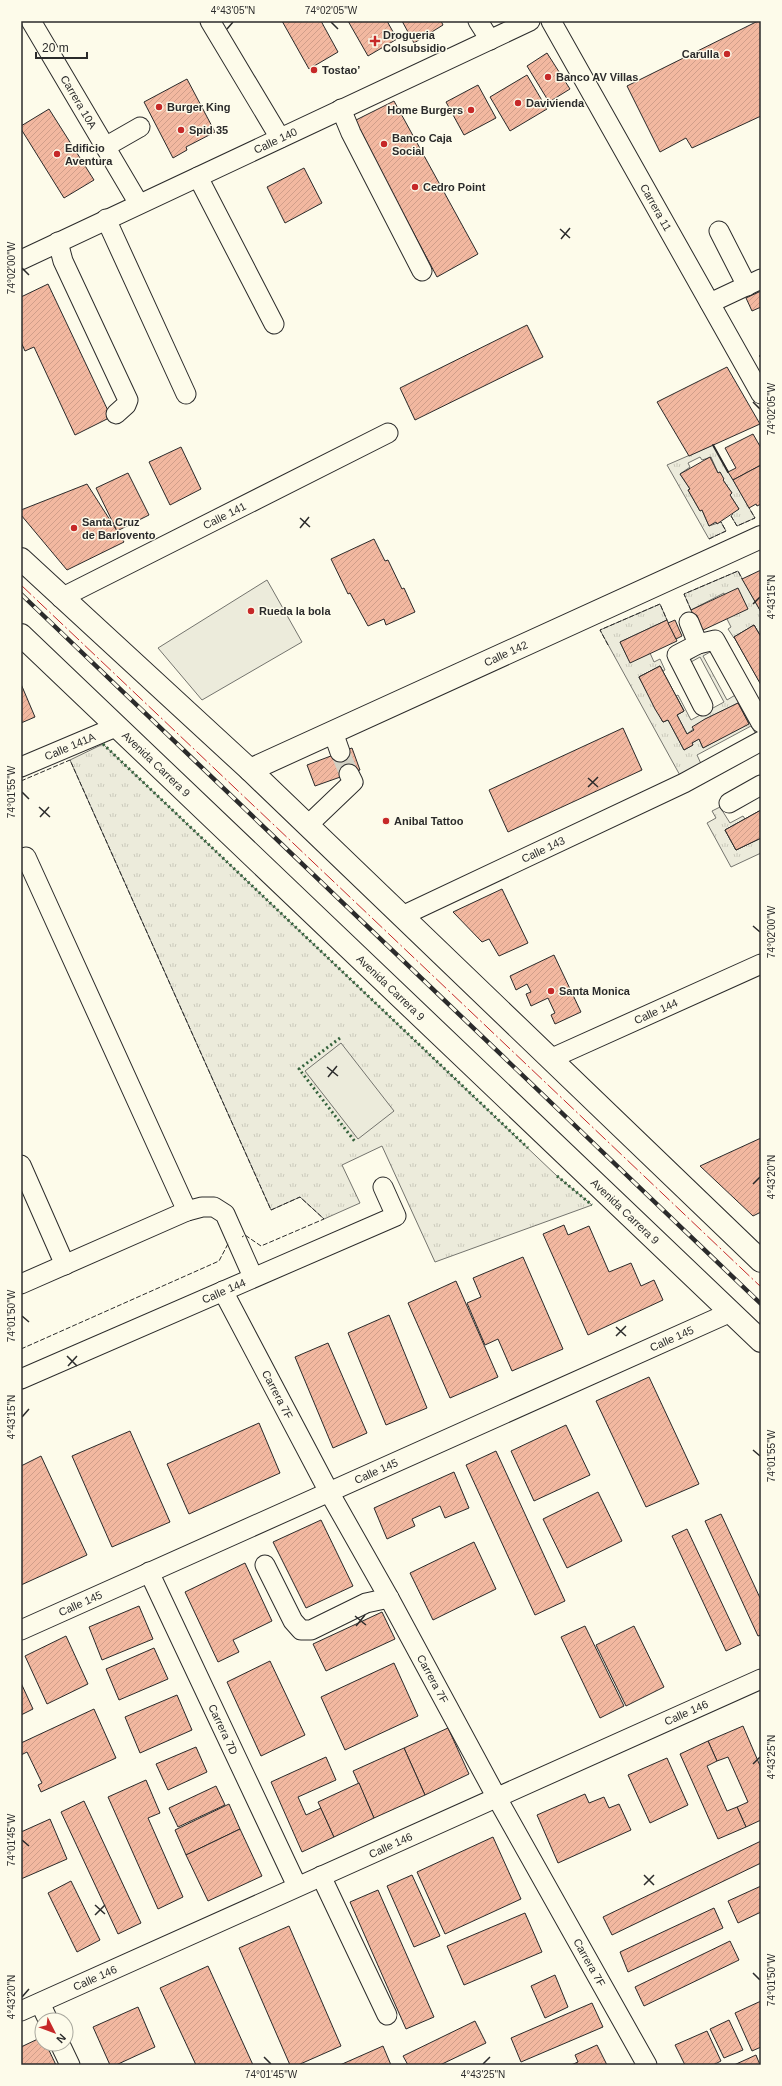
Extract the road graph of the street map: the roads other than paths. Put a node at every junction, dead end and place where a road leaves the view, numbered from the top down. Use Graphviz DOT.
graph roads {
  1 [pos="31,21"];
  2 [pos="210,21"];
  3 [pos="478,21"];
  4 [pos="530,21"];
  5 [pos="551,21"];
  6 [pos="490,40"];
  7 [pos="341,109"];
  8 [pos="140,126"];
  9 [pos="280,138"];
  10 [pos="105,147"];
  11 [pos="198,177"];
  12 [pos="139,204"];
  13 [pos="106,220"];
  14 [pos="719,231"];
  15 [pos="58,242"];
  16 [pos="21,260"];
  17 [pos="422,271"];
  18 [pos="754,283"];
  19 [pos="710,303"];
  20 [pos="274,324"];
  21 [pos="186,394"];
  22 [pos="761,394"];
  23 [pos="116,414"];
  24 [pos="388,433"];
  25 [pos="761,537"];
  26 [pos="21,559"];
  27 [pos="61,598"];
  28 [pos="688,622"];
  29 [pos="21,635"];
  30 [pos="698,644"];
  31 [pos="704,706"];
  32 [pos="761,723"];
  33 [pos="118,726"];
  34 [pos="332,732"];
  35 [pos="761,741"];
  36 [pos="340,752"];
  37 [pos="21,767"];
  38 [pos="250,770"];
  39 [pos="349,774"];
  40 [pos="761,785"];
  41 [pos="729,803"];
  42 [pos="308,825"];
  43 [pos="21,859"];
  44 [pos="402,916"];
  45 [pos="761,964"];
  46 [pos="550,1059"];
  47 [pos="21,1165"];
  48 [pos="383,1187"];
  49 [pos="187,1211"];
  50 [pos="761,1261"];
  51 [pos="65,1265"];
  52 [pos="253,1277"];
  53 [pos="21,1284"];
  54 [pos="223,1291"];
  55 [pos="731,1312"];
  56 [pos="761,1340"];
  57 [pos="21,1379"];
  58 [pos="329,1492"];
  59 [pos="265,1565"];
  60 [pos="149,1572"];
  61 [pos="389,1598"];
  62 [pos="21,1630"];
  63 [pos="761,1679"];
  64 [pos="497,1798"];
  65 [pos="321,1876"];
  66 [pos="297,1886"];
  67 [pos="40,2003"];
  68 [pos="21,2011"];
  69 [pos="44,2012"];
  70 [pos="387,2015"];
  71 [pos="64,2052"];
  72 [pos="70,2065"];
  73 [pos="647,2065"];
  1 -- 10 [label="street, Carrera 10A"];
  2 -- 9 [label="street"];
  3 -- 6 [label="street"];
  4 -- 6 [label="street, Calle 140"];
  5 -- 19 [label="street, Carrera 11"];
  6 -- 7 [label="street, Calle 140"];
  7 -- 9 [label="street, Calle 140"];
  7 -- 17 [label="street"];
  8 -- 10 [label="street"];
  9 -- 11 [label="street, Calle 140"];
  10 -- 12 [label="street, Carrera 10A"];
  11 -- 12 [label="street, Calle 140"];
  11 -- 20 [label="street"];
  12 -- 13 [label="street, Calle 140"];
  13 -- 15 [label="street, Calle 140"];
  13 -- 21 [label="street"];
  14 -- 18 [label="street"];
  15 -- 16 [label="street, Calle 140"];
  15 -- 23 [label="street"];
  18 -- 19 [label="street"];
  19 -- 22 [label="street, Carrera 11"];
  24 -- 27 [label="street, Calle 141"];
  25 -- 34 [label="main road, Calle 142"];
  26 -- 27 [label="main road"];
  27 -- 38 [label="main road"];
  28 -- 30 [label="street"];
  29 -- 33 [label="main road, Avenida Carrera 9"];
  30 -- 31 [label="street"];
  30 -- 32 [label="street"];
  33 -- 37 [label="street, Calle 141A"];
  33 -- 55 [label="main road, Avenida Carrera 9"];
  34 -- 36 [label="street"];
  34 -- 38 [label="main road, Calle 142"];
  35 -- 44 [label="street, Calle 143"];
  38 -- 42 [label="main road"];
  39 -- 42 [label="street"];
  40 -- 41 [label="street"];
  42 -- 44 [label="main road"];
  43 -- 49 [label="street"];
  44 -- 46 [label="main road"];
  45 -- 46 [label="street, Calle 144"];
  46 -- 50 [label="main road"];
  47 -- 51 [label="street"];
  48 -- 52 [label="street, Calle 144"];
  49 -- 51 [label="street"];
  49 -- 52 [label="street"];
  51 -- 53 [label="street"];
  52 -- 54 [label="street, Calle 144"];
  54 -- 57 [label="street, Calle 144"];
  54 -- 58 [label="street, Carrera 7F"];
  55 -- 56 [label="main road, Avenida Carrera 9"];
  55 -- 58 [label="street, Calle 145"];
  58 -- 60 [label="street, Calle 145"];
  58 -- 61 [label="street, Carrera 7F"];
  59 -- 61 [label="street"];
  60 -- 62 [label="street, Calle 145"];
  60 -- 66 [label="street, Carrera 7D"];
  61 -- 64 [label="street, Carrera 7F"];
  63 -- 64 [label="street, Calle 146"];
  64 -- 65 [label="street, Calle 146"];
  64 -- 73 [label="street, Carrera 7F"];
  65 -- 66 [label="street, Calle 146"];
  65 -- 70 [label="street"];
  66 -- 67 [label="street, Calle 146"];
  67 -- 68 [label="street, Calle 146"];
  67 -- 69 [label="street"];
  71 -- 72 [label="street"];
}
